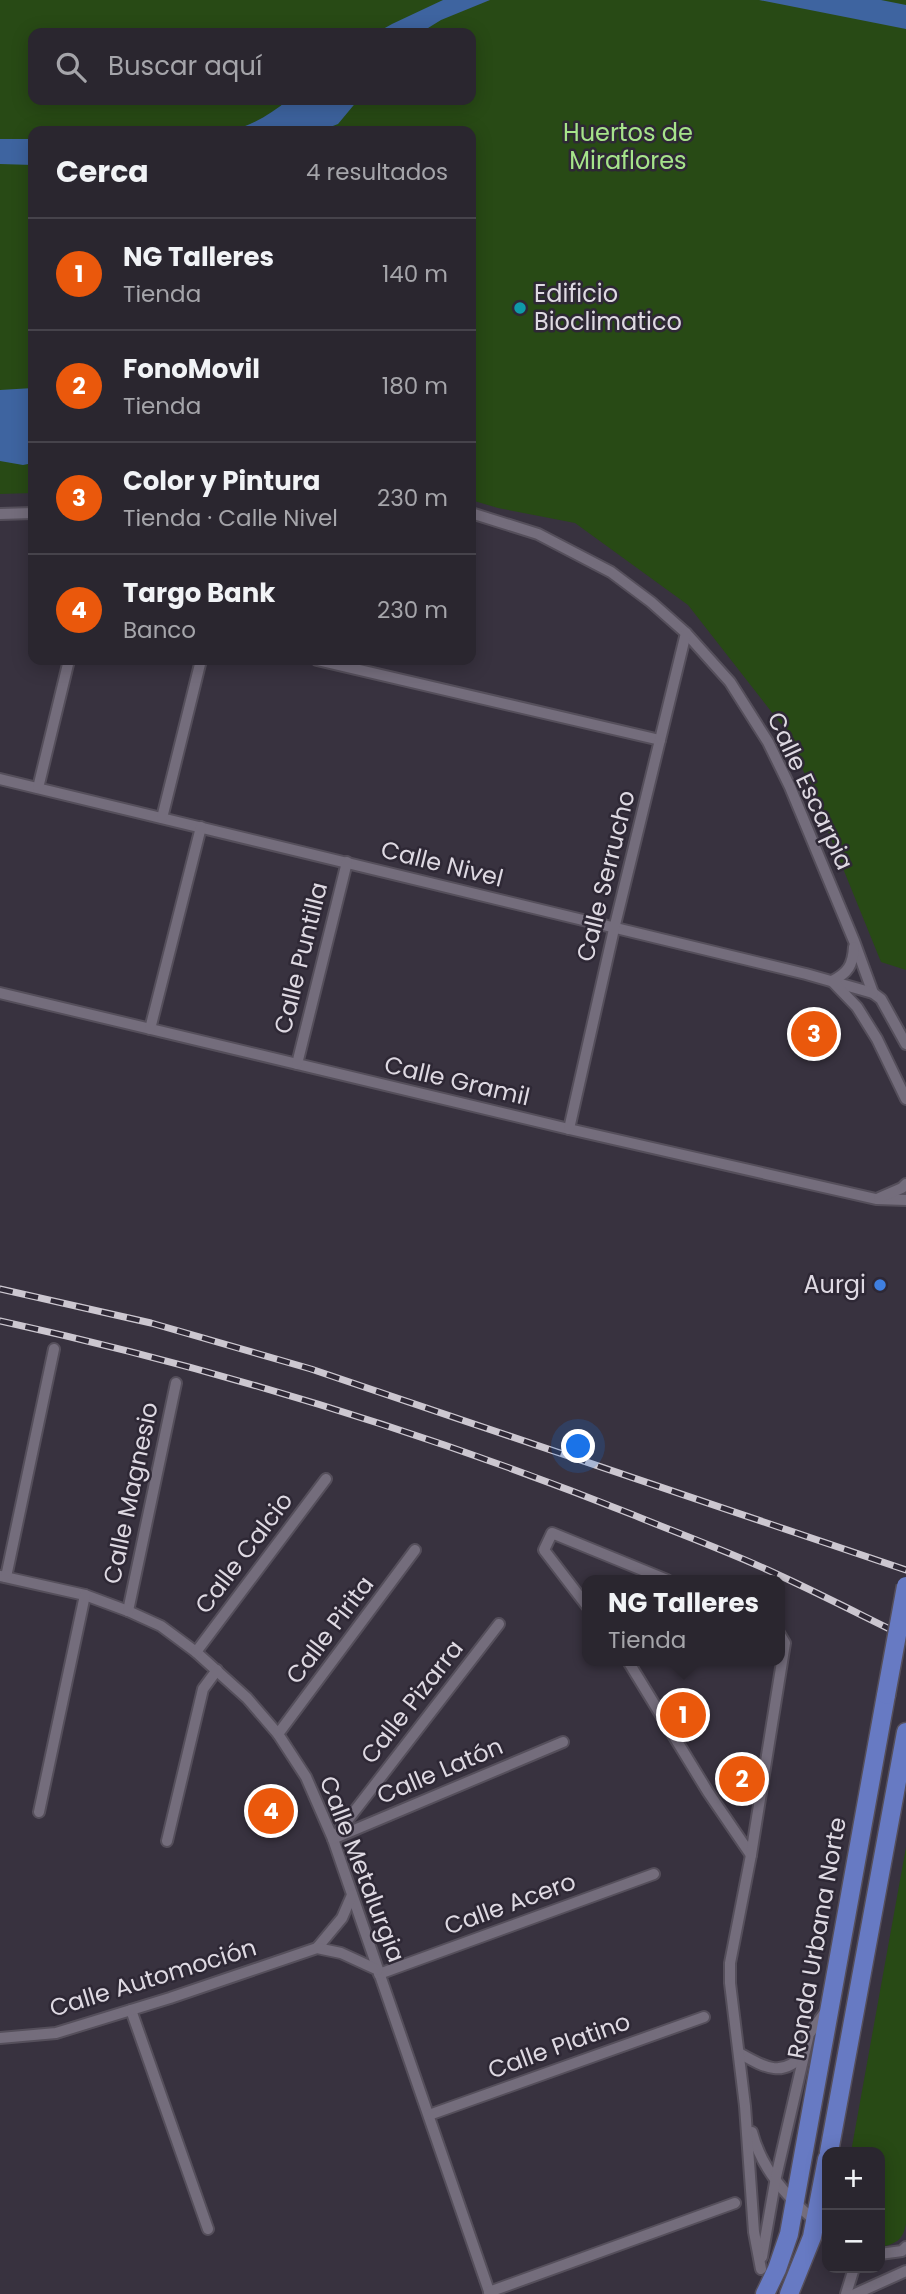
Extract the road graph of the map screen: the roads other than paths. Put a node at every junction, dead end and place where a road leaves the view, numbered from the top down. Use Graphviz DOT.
graph roads {
  1 [pos="28,513"];
  2 [pos="0,514"];
  3 [pos="476,515"];
  4 [pos="687,633"];
  5 [pos="68,665"];
  6 [pos="200,665"];
  7 [pos="338,665"];
  8 [pos="660,740"];
  9 [pos="0,779"];
  10 [pos="38,788"];
  11 [pos="162,818"];
  12 [pos="201,827"];
  13 [pos="347,862"];
  14 [pos="614,929"];
  15 [pos="854,941"];
  16 [pos="832,981"];
  17 [pos="0,993"];
  18 [pos="873,993"];
  19 [pos="150,1029"];
  20 [pos="906,1044"];
  21 [pos="297,1064"];
  22 [pos="906,1099"];
  23 [pos="569,1129"];
  24 [pos="906,1184"];
  25 [pos="876,1199"];
  26 [pos="906,1200"];
  27 [pos="54,1349"];
  28 [pos="176,1383"];
  29 [pos="326,1479"];
  30 [pos="415,1550"];
  31 [pos="655,1575"];
  32 [pos="3,1577"];
  33 [pos="906,1586"];
  34 [pos="85,1595"];
  35 [pos="582,1599"];
  36 [pos="128,1611"];
  37 [pos="499,1624"];
  38 [pos="196,1653"];
  39 [pos="631,1666"];
  40 [pos="781,1666"];
  41 [pos="217,1670"];
  42 [pos="906,1732"];
  43 [pos="278,1734"];
  44 [pos="563,1742"];
  45 [pos="39,1812"];
  46 [pos="333,1839"];
  47 [pos="167,1841"];
  48 [pos="751,1855"];
  49 [pos="654,1874"];
  50 [pos="352,1895"];
  51 [pos="369,1946"];
  52 [pos="317,1948"];
  53 [pos="341,1953"];
  54 [pos="378,1972"];
  55 [pos="830,2006"];
  56 [pos="131,2010"];
  57 [pos="704,2017"];
  58 [pos="0,2039"];
  59 [pos="806,2051"];
  60 [pos="739,2053"];
  61 [pos="745,2106"];
  62 [pos="429,2115"];
  63 [pos="833,2147"];
  64 [pos="776,2177"];
  65 [pos="735,2203"];
  66 [pos="794,2203"];
  67 [pos="821,2225"];
  68 [pos="208,2229"];
  69 [pos="906,2247"];
  70 [pos="885,2253"];
  71 [pos="761,2269"];
  72 [pos="906,2271"];
  73 [pos="852,2273"];
  74 [pos="772,2292"];
  75 [pos="489,2293"];
  76 [pos="789,2294"];
  77 [pos="846,2294"];
  78 [pos="855,2294"];
  1 -- 2 [label="street"];
  3 -- 4 [label="street, Calle Escarpia"];
  4 -- 8 [label="street, Calle Serrucho"];
  4 -- 15 [label="street, Calle Escarpia"];
  5 -- 10 [label="street"];
  6 -- 11 [label="street"];
  7 -- 8 [label="street"];
  8 -- 14 [label="street, Calle Serrucho"];
  9 -- 10 [label="street, Calle Nivel"];
  10 -- 11 [label="street, Calle Nivel"];
  11 -- 12 [label="street, Calle Nivel"];
  12 -- 13 [label="street, Calle Nivel"];
  12 -- 19 [label="street"];
  13 -- 14 [label="street, Calle Nivel"];
  13 -- 21 [label="street, Calle Puntilla"];
  14 -- 16 [label="street, Calle Nivel"];
  14 -- 23 [label="street, Calle Serrucho"];
  15 -- 16 [label="street"];
  15 -- 18 [label="street, Calle Escarpia"];
  16 -- 18 [label="street, Calle Nivel"];
  16 -- 22 [label="street"];
  17 -- 19 [label="street, Calle Gramil"];
  18 -- 20 [label="street, Calle Escarpia"];
  19 -- 21 [label="street, Calle Gramil"];
  21 -- 23 [label="street, Calle Gramil"];
  23 -- 25 [label="street, Calle Gramil"];
  24 -- 25 [label="street"];
  25 -- 26 [label="street, Calle Gramil"];
  27 -- 32 [label="street"];
  28 -- 36 [label="street, Calle Magnesio"];
  29 -- 38 [label="street, Calle Calcio"];
  30 -- 43 [label="street, Calle Pirita"];
  31 -- 35 [label="street"];
  32 -- 34 [label="street, Calle Metalurgia"];
  33 -- 55 [label="main road, Ronda Urbana Norte, bridge"];
  34 -- 36 [label="street, Calle Metalurgia"];
  34 -- 45 [label="street"];
  36 -- 38 [label="street, Calle Metalurgia"];
  37 -- 46 [label="street, Calle Pizarra"];
  38 -- 41 [label="street, Calle Metalurgia"];
  39 -- 48 [label="street"];
  40 -- 48 [label="street"];
  41 -- 43 [label="street, Calle Metalurgia"];
  41 -- 47 [label="street"];
  42 -- 63 [label="main road, Ronda Urbana Norte"];
  43 -- 46 [label="street, Calle Metalurgia"];
  44 -- 46 [label="street, Calle Latón"];
  46 -- 50 [label="street, Calle Metalurgia"];
  48 -- 60 [label="street"];
  49 -- 54 [label="street, Calle Acero"];
  50 -- 51 [label="street, Calle Metalurgia"];
  50 -- 52 [label="street"];
  51 -- 53 [label="street"];
  51 -- 54 [label="street, Calle Metalurgia"];
  52 -- 53 [label="street"];
  52 -- 56 [label="street, Calle Automoción"];
  53 -- 54 [label="street"];
  54 -- 62 [label="street, Calle Metalurgia"];
  55 -- 59 [label="street"];
  55 -- 66 [label="main road, Ronda Urbana Norte"];
  56 -- 58 [label="street, Calle Automoción"];
  56 -- 68 [label="street"];
  57 -- 62 [label="street, Calle Platino"];
  59 -- 60 [label="street"];
  59 -- 64 [label="street"];
  60 -- 61 [label="street"];
  61 -- 64 [label="street"];
  61 -- 71 [label="street"];
  62 -- 75 [label="street, Calle Metalurgia"];
  64 -- 66 [label="street"];
  64 -- 71 [label="street"];
  65 -- 75 [label="street"];
  66 -- 67 [label="street"];
  66 -- 74 [label="main road, Ronda Urbana Norte"];
  67 -- 76 [label="main road"];
  69 -- 70 [label="street"];
  71 -- 74 [label="street"];
  72 -- 78 [label="street"];
  73 -- 77 [label="street"];
}
